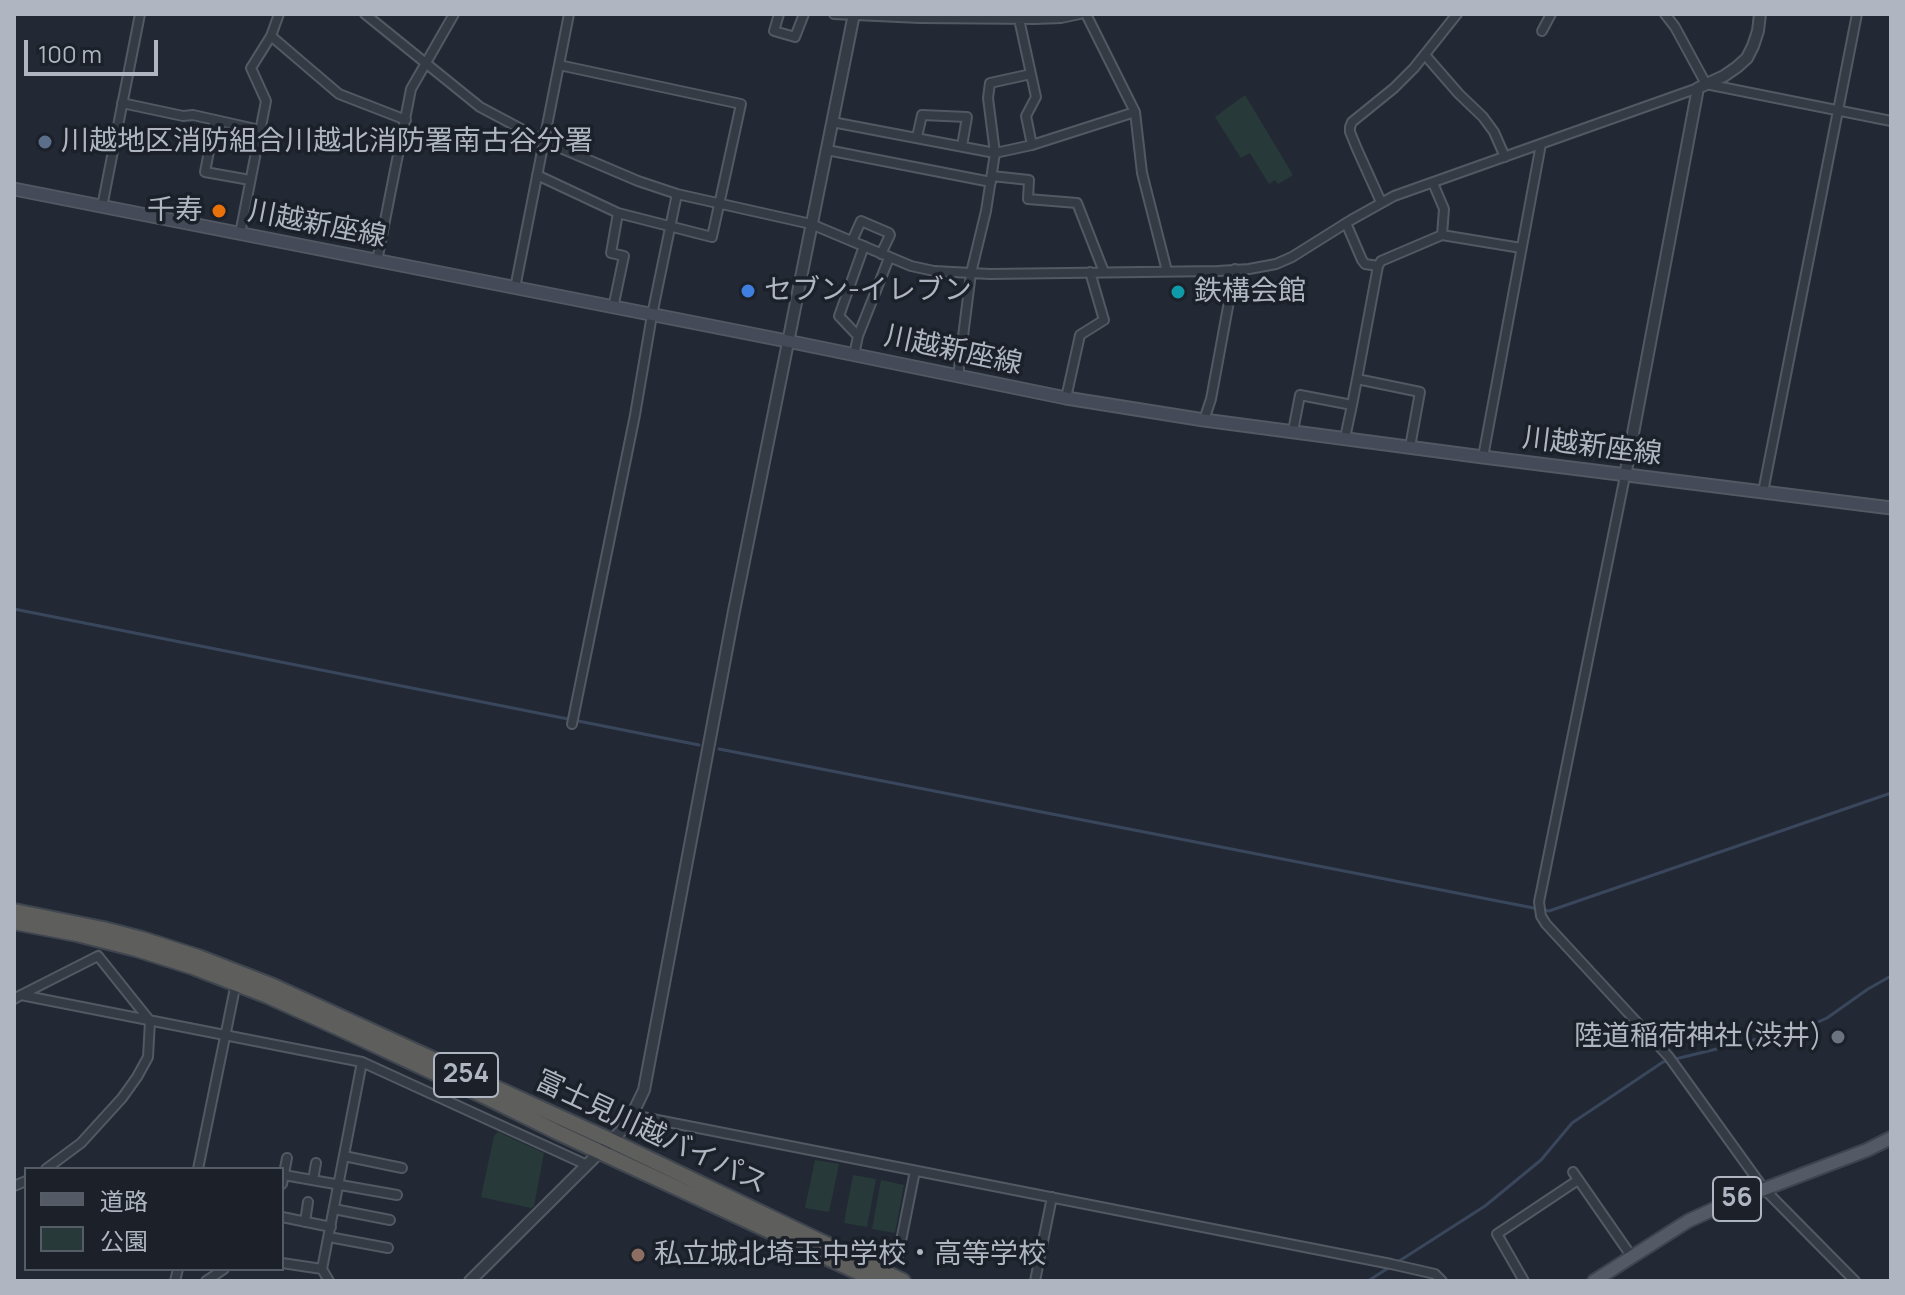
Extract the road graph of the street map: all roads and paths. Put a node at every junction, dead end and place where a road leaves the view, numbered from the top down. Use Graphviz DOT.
graph roads {
  1 [pos="140,14"];
  2 [pos="279,14"];
  3 [pos="365,14"];
  4 [pos="454,14"];
  5 [pos="569,14"];
  6 [pos="779,14"];
  7 [pos="804,14"];
  8 [pos="834,14"];
  9 [pos="1083,14"];
  10 [pos="1457,14"];
  11 [pos="1551,14"];
  12 [pos="1665,14"];
  13 [pos="1760,14"];
  14 [pos="1857,14"];
  15 [pos="854,15"];
  16 [pos="989,16"];
  17 [pos="1019,19"];
  18 [pos="1542,31"];
  19 [pos="271,36"];
  20 [pos="1425,55"];
  21 [pos="426,65"];
  22 [pos="559,65"];
  23 [pos="1031,74"];
  24 [pos="1702,86"];
  25 [pos="122,103"];
  26 [pos="1839,110"];
  27 [pos="1135,112"];
  28 [pos="215,120"];
  29 [pos="406,120"];
  30 [pos="1891,121"];
  31 [pos="832,122"];
  32 [pos="260,130"];
  33 [pos="917,137"];
  34 [pos="544,141"];
  35 [pos="1541,144"];
  36 [pos="1032,145"];
  37 [pos="962,146"];
  38 [pos="827,150"];
  39 [pos="995,153"];
  40 [pos="1505,157"];
  41 [pos="537,175"];
  42 [pos="991,179"];
  43 [pos="250,180"];
  44 [pos="1433,183"];
  45 [pos="14,189"];
  46 [pos="677,194"];
  47 [pos="1381,202"];
  48 [pos="719,204"];
  49 [pos="102,207"];
  50 [pos="618,213"];
  51 [pos="1346,223"];
  52 [pos="811,224"];
  53 [pos="669,226"];
  54 [pos="240,234"];
  55 [pos="1442,235"];
  56 [pos="852,241"];
  57 [pos="864,246"];
  58 [pos="1521,248"];
  59 [pos="885,256"];
  60 [pos="377,261"];
  61 [pos="1378,266"];
  62 [pos="1235,269"];
  63 [pos="1167,271"];
  64 [pos="1090,272"];
  65 [pos="1104,272"];
  66 [pos="971,273"];
  67 [pos="515,288"];
  68 [pos="613,308"];
  69 [pos="652,315"];
  70 [pos="858,336"];
  71 [pos="787,341"];
  72 [pos="854,355"];
  73 [pos="958,376"];
  74 [pos="1357,379"];
  75 [pos="1066,398"];
  76 [pos="1352,405"];
  77 [pos="1204,420"];
  78 [pos="1293,431"];
  79 [pos="1345,438"];
  80 [pos="1410,447"];
  81 [pos="1483,457"];
  82 [pos="1625,476"];
  83 [pos="1763,492"];
  84 [pos="1891,508"];
  85 [pos="572,724"];
  86 [pos="14,911"];
  87 [pos="14,922"];
  88 [pos="236,983"];
  89 [pos="18,997"];
  90 [pos="150,1021"];
  91 [pos="225,1036"];
  92 [pos="362,1062"];
  93 [pos="632,1115"];
  94 [pos="1891,1138"];
  95 [pos="612,1141"];
  96 [pos="599,1152"];
  97 [pos="344,1156"];
  98 [pos="287,1158"];
  99 [pos="316,1163"];
  100 [pos="587,1165"];
  101 [pos="49,1167"];
  102 [pos="198,1167"];
  103 [pos="402,1168"];
  104 [pos="915,1171"];
  105 [pos="284,1174"];
  106 [pos="284,1180"];
  107 [pos="313,1180"];
  108 [pos="339,1184"];
  109 [pos="1764,1189"];
  110 [pos="397,1195"];
  111 [pos="1052,1197"];
  112 [pos="308,1202"];
  113 [pos="334,1209"];
  114 [pos="284,1217"];
  115 [pos="390,1220"];
  116 [pos="305,1222"];
  117 [pos="331,1227"];
  118 [pos="329,1237"];
  119 [pos="388,1248"];
  120 [pos="898,1256"];
  121 [pos="1632,1257"];
  122 [pos="284,1263"];
  123 [pos="322,1269"];
  124 [pos="329,1281"];
  125 [pos="470,1281"];
  126 [pos="877,1281"];
  127 [pos="903,1281"];
  128 [pos="1035,1281"];
  129 [pos="1442,1281"];
  130 [pos="1524,1281"];
  131 [pos="1594,1281"];
  132 [pos="1855,1281"];
  1 -- 25 [label="street"];
  2 -- 19 [label="street"];
  3 -- 21 [label="street"];
  4 -- 21 [label="street"];
  5 -- 22 [label="street"];
  6 -- 7 [label="street"];
  8 -- 15 [label="street"];
  9 -- 17 [label="street"];
  9 -- 27 [label="street"];
  10 -- 20 [label="street"];
  11 -- 18 [label="street"];
  12 -- 24 [label="street"];
  13 -- 24 [label="street"];
  14 -- 26 [label="street"];
  15 -- 16 [label="street"];
  15 -- 31 [label="street"];
  16 -- 17 [label="street"];
  17 -- 23 [label="street"];
  19 -- 29 [label="street"];
  19 -- 32 [label="street"];
  20 -- 40 [label="street"];
  20 -- 47 [label="street"];
  21 -- 29 [label="street"];
  21 -- 34 [label="street"];
  22 -- 34 [label="street"];
  22 -- 48 [label="street"];
  23 -- 36 [label="street"];
  23 -- 39 [label="street"];
  24 -- 26 [label="street"];
  24 -- 35 [label="street"];
  24 -- 82 [label="street"];
  25 -- 28 [label="street"];
  25 -- 49 [label="street"];
  26 -- 30 [label="street"];
  26 -- 83 [label="street"];
  27 -- 36 [label="street"];
  27 -- 63 [label="street"];
  28 -- 32 [label="street"];
  28 -- 43 [label="street"];
  29 -- 60 [label="street"];
  31 -- 33 [label="street"];
  31 -- 38 [label="street"];
  32 -- 43 [label="street"];
  33 -- 37 [label="street"];
  33 -- 37 [label="street"];
  34 -- 41 [label="street"];
  34 -- 46 [label="street"];
  35 -- 40 [label="street"];
  35 -- 58 [label="street"];
  36 -- 39 [label="street"];
  37 -- 39 [label="street"];
  38 -- 42 [label="street"];
  38 -- 52 [label="street"];
  39 -- 42 [label="street"];
  40 -- 44 [label="street"];
  41 -- 50 [label="street"];
  41 -- 67 [label="street"];
  42 -- 65 [label="street"];
  42 -- 66 [label="street"];
  43 -- 54 [label="street"];
  44 -- 47 [label="street"];
  44 -- 55 [label="street"];
  45 -- 49 [label="main road, 川越新座線"];
  46 -- 48 [label="street"];
  46 -- 53 [label="street"];
  47 -- 51 [label="street"];
  48 -- 52 [label="street"];
  48 -- 53 [label="street"];
  49 -- 54 [label="main road, 川越新座線"];
  50 -- 53 [label="street"];
  50 -- 68 [label="street"];
  51 -- 61 [label="street"];
  51 -- 62 [label="street"];
  52 -- 56 [label="street"];
  52 -- 71 [label="street"];
  53 -- 69 [label="street"];
  54 -- 60 [label="main road, 川越新座線"];
  55 -- 58 [label="street"];
  55 -- 61 [label="street"];
  56 -- 57 [label="street"];
  56 -- 59 [label="street"];
  57 -- 59 [label="street"];
  57 -- 70 [label="street"];
  58 -- 81 [label="street"];
  59 -- 66 [label="street"];
  59 -- 70 [label="street"];
  60 -- 67 [label="main road, 川越新座線"];
  61 -- 74 [label="street"];
  62 -- 63 [label="street"];
  62 -- 77 [label="street"];
  63 -- 65 [label="street"];
  64 -- 65 [label="street"];
  64 -- 66 [label="street"];
  64 -- 75 [label="street"];
  66 -- 73 [label="street"];
  67 -- 68 [label="main road, 川越新座線"];
  68 -- 69 [label="main road, 川越新座線"];
  69 -- 71 [label="main road, 川越新座線"];
  69 -- 85 [label="street"];
  70 -- 72 [label="street"];
  71 -- 72 [label="main road, 川越新座線"];
  71 -- 93 [label="street"];
  72 -- 73 [label="main road, 川越新座線"];
  73 -- 75 [label="main road, 川越新座線"];
  74 -- 76 [label="street"];
  74 -- 80 [label="street"];
  75 -- 77 [label="main road, 川越新座線"];
  76 -- 78 [label="street"];
  76 -- 79 [label="street"];
  77 -- 78 [label="main road, 川越新座線"];
  78 -- 79 [label="main road, 川越新座線"];
  79 -- 80 [label="main road, 川越新座線"];
  80 -- 81 [label="main road, 川越新座線"];
  81 -- 82 [label="main road, 川越新座線"];
  82 -- 83 [label="main road, 川越新座線"];
  82 -- 109 [label="street"];
  83 -- 84 [label="main road, 川越新座線"];
  86 -- 95 [label="highway, 富士見川越バイパス / 254"];
  87 -- 88 [label="highway, 富士見川越バイパス / 254"];
  88 -- 91 [label="street"];
  88 -- 96 [label="highway, 富士見川越バイパス / 254"];
  89 -- 90 [label="street"];
  89 -- 90 [label="street"];
  90 -- 91 [label="street"];
  90 -- 101 [label="street"];
  91 -- 92 [label="street"];
  91 -- 102 [label="street"];
  92 -- 97 [label="street"];
  92 -- 100 [label="street"];
  93 -- 95 [label="street"];
  93 -- 104 [label="street"];
  94 -- 109 [label="main road, 56"];
  95 -- 96 [label="street"];
  95 -- 127 [label="highway, 富士見川越バイパス / 254"];
  96 -- 100 [label="street"];
  96 -- 126 [label="highway, 富士見川越バイパス / 254"];
  97 -- 103 [label="street"];
  97 -- 108 [label="street"];
  98 -- 105 [label="street"];
  99 -- 107 [label="street"];
  100 -- 125 [label="street"];
  104 -- 111 [label="street"];
  104 -- 120 [label="street"];
  106 -- 107 [label="street"];
  107 -- 108 [label="street"];
  108 -- 110 [label="street"];
  108 -- 113 [label="street"];
  109 -- 121 [label="main road, 56"];
  109 -- 132 [label="street"];
  111 -- 128 [label="street"];
  111 -- 129 [label="street"];
  112 -- 116 [label="street"];
  113 -- 115 [label="street"];
  113 -- 117 [label="street"];
  114 -- 116 [label="street"];
  116 -- 117 [label="street"];
  117 -- 118 [label="street"];
  118 -- 119 [label="street"];
  118 -- 123 [label="street"];
  121 -- 130 [label="street"];
  121 -- 131 [label="main road, 56"];
  122 -- 123 [label="street"];
  123 -- 124 [label="street"];
}
